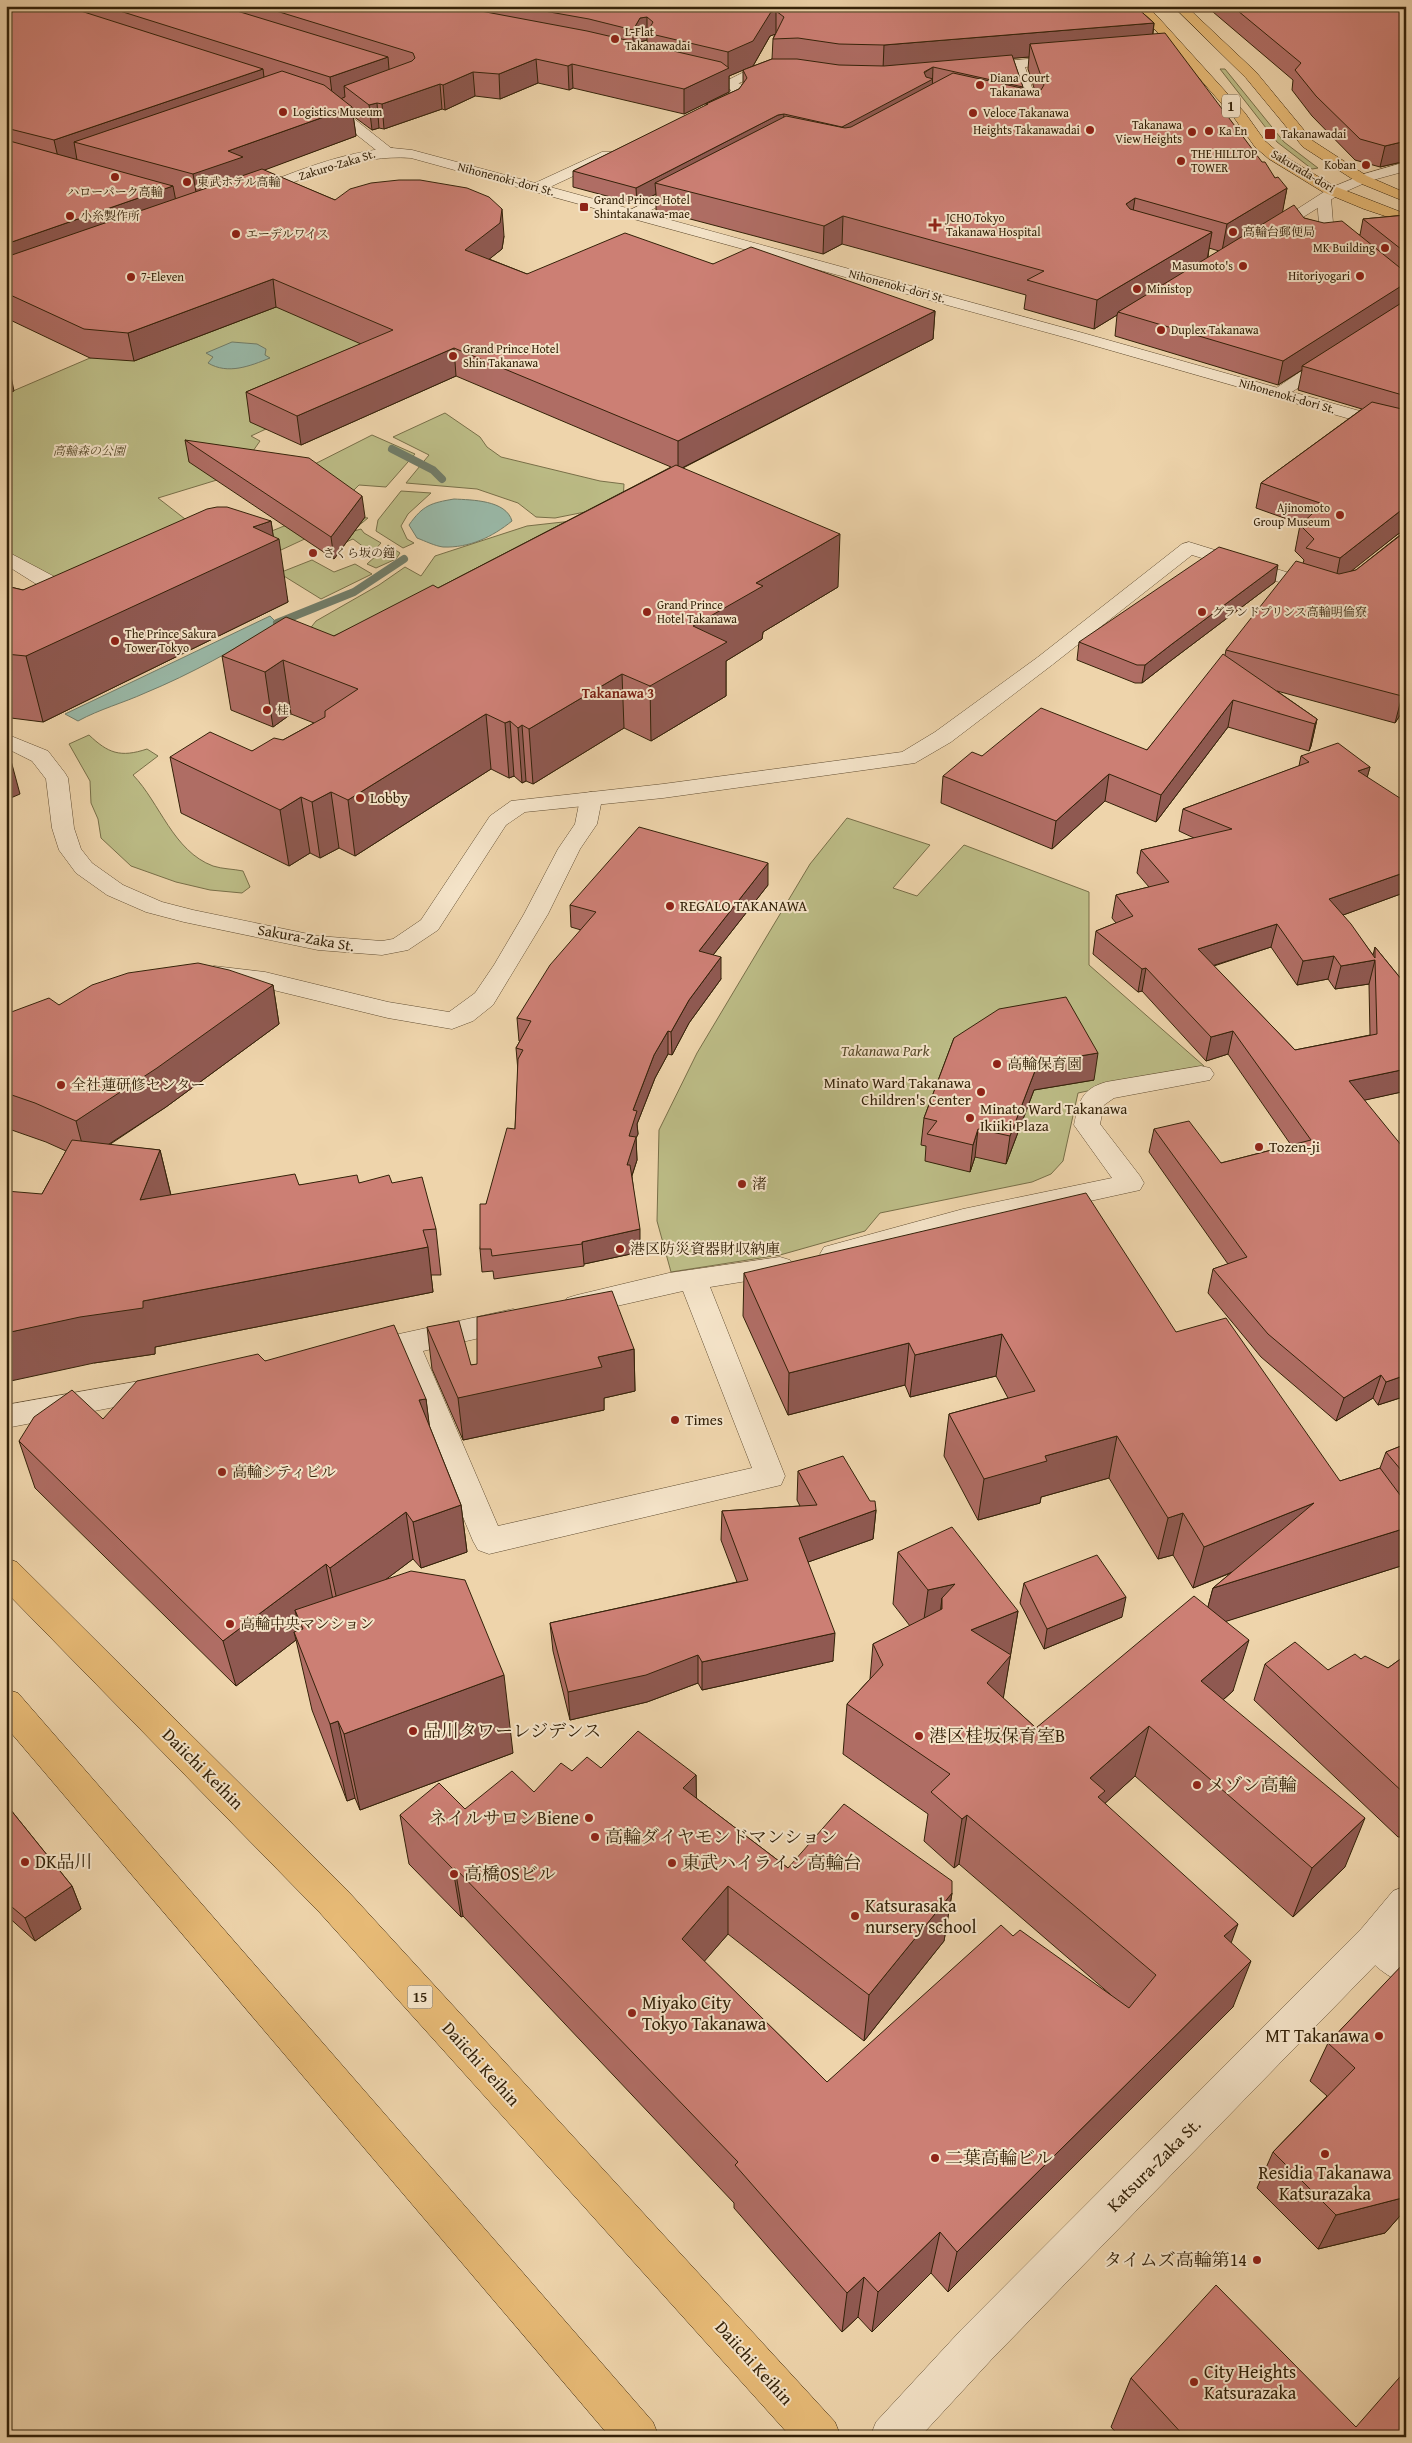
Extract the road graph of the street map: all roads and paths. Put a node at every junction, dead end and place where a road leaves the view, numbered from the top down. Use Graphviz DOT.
graph roads {
  1 [pos="1139,6"];
  2 [pos="1179,6"];
  3 [pos="1183,50"];
  4 [pos="1168,51"];
  5 [pos="768,54"];
  6 [pos="1080,60"];
  7 [pos="1017,64"];
  8 [pos="789,68"];
  9 [pos="960,68"];
  10 [pos="759,70"];
  11 [pos="678,72"];
  12 [pos="729,83"];
  13 [pos="315,103"];
  14 [pos="349,103"];
  15 [pos="1015,107"];
  16 [pos="334,109"];
  17 [pos="693,117"];
  18 [pos="621,149"];
  19 [pos="386,152"];
  20 [pos="1406,166"];
  21 [pos="704,176"];
  22 [pos="1362,179"];
  23 [pos="1406,187"];
  24 [pos="536,188"];
  25 [pos="1329,194"];
  26 [pos="242,196"];
  27 [pos="1406,198"];
  28 [pos="633,214"];
  29 [pos="1406,219"];
  30 [pos="1251,243"];
  31 [pos="1406,290"];
  32 [pos="1112,328"];
  33 [pos="1092,340"];
  34 [pos="1342,352"];
  35 [pos="1278,393"];
  36 [pos="1406,430"];
  37 [pos="6,557"];
  38 [pos="1334,592"];
  39 [pos="6,620"];
  40 [pos="6,740"];
  41 [pos="591,798"];
  42 [pos="191,976"];
  43 [pos="1201,1074"];
  44 [pos="693,1281"];
  45 [pos="406,1345"];
  46 [pos="340,1357"];
  47 [pos="190,1384"];
  48 [pos="6,1417"];
  49 [pos="6,1571"];
  50 [pos="6,1704"];
  51 [pos="1406,1902"];
  52 [pos="1375,1940"];
  53 [pos="1406,1967"];
  54 [pos="638,2437"];
  55 [pos="820,2437"];
  56 [pos="891,2437"];
  1 -- 3 [label="highway, Sakurada-dori / 1"];
  2 -- 22 [label="highway, Sakurada-dori / 1"];
  3 -- 4 [label="street"];
  3 -- 25 [label="highway, Sakurada-dori / 1"];
  5 -- 10 [label="street"];
  6 -- 7 [label="street"];
  7 -- 9 [label="street"];
  7 -- 15 [label="street"];
  8 -- 10 [label="street"];
  10 -- 12 [label="street"];
  11 -- 12 [label="street"];
  12 -- 17 [label="street"];
  13 -- 16 [label="street"];
  14 -- 16 [label="street"];
  16 -- 19 [label="street"];
  18 -- 24 [label="street"];
  19 -- 24 [label="street, Nihonenoki-dori St."];
  19 -- 26 [label="street, Zakuro-Zaka St."];
  20 -- 22 [label="street"];
  21 -- 28 [label="street"];
  22 -- 23 [label="street"];
  22 -- 25 [label="street"];
  22 -- 27 [label="highway, Sakurada-dori / 1"];
  24 -- 28 [label="street, Nihonenoki-dori St."];
  25 -- 29 [label="highway, Sakurada-dori / 1"];
  25 -- 30 [label="street"];
  25 -- 31 [label="street"];
  28 -- 33 [label="street, Nihonenoki-dori St."];
  32 -- 33 [label="street"];
  33 -- 35 [label="street, Nihonenoki-dori St."];
  34 -- 35 [label="street"];
  35 -- 36 [label="street, Nihonenoki-dori St."];
  37 -- 39 [label="street"];
  38 -- 41 [label="street, Sakura-Zaka St."];
  40 -- 41 [label="street, Sakura-Zaka St."];
  41 -- 42 [label="street"];
  43 -- 44 [label="street"];
  44 -- 45 [label="street"];
  44 -- 45 [label="street"];
  45 -- 46 [label="street"];
  47 -- 48 [label="street"];
  49 -- 55 [label="highway, Daiichi Keihin / 15"];
  50 -- 54 [label="highway"];
  51 -- 52 [label="street, Katsura-Zaka St."];
  52 -- 53 [label="street"];
  52 -- 56 [label="street, Katsura-Zaka St."];
}
